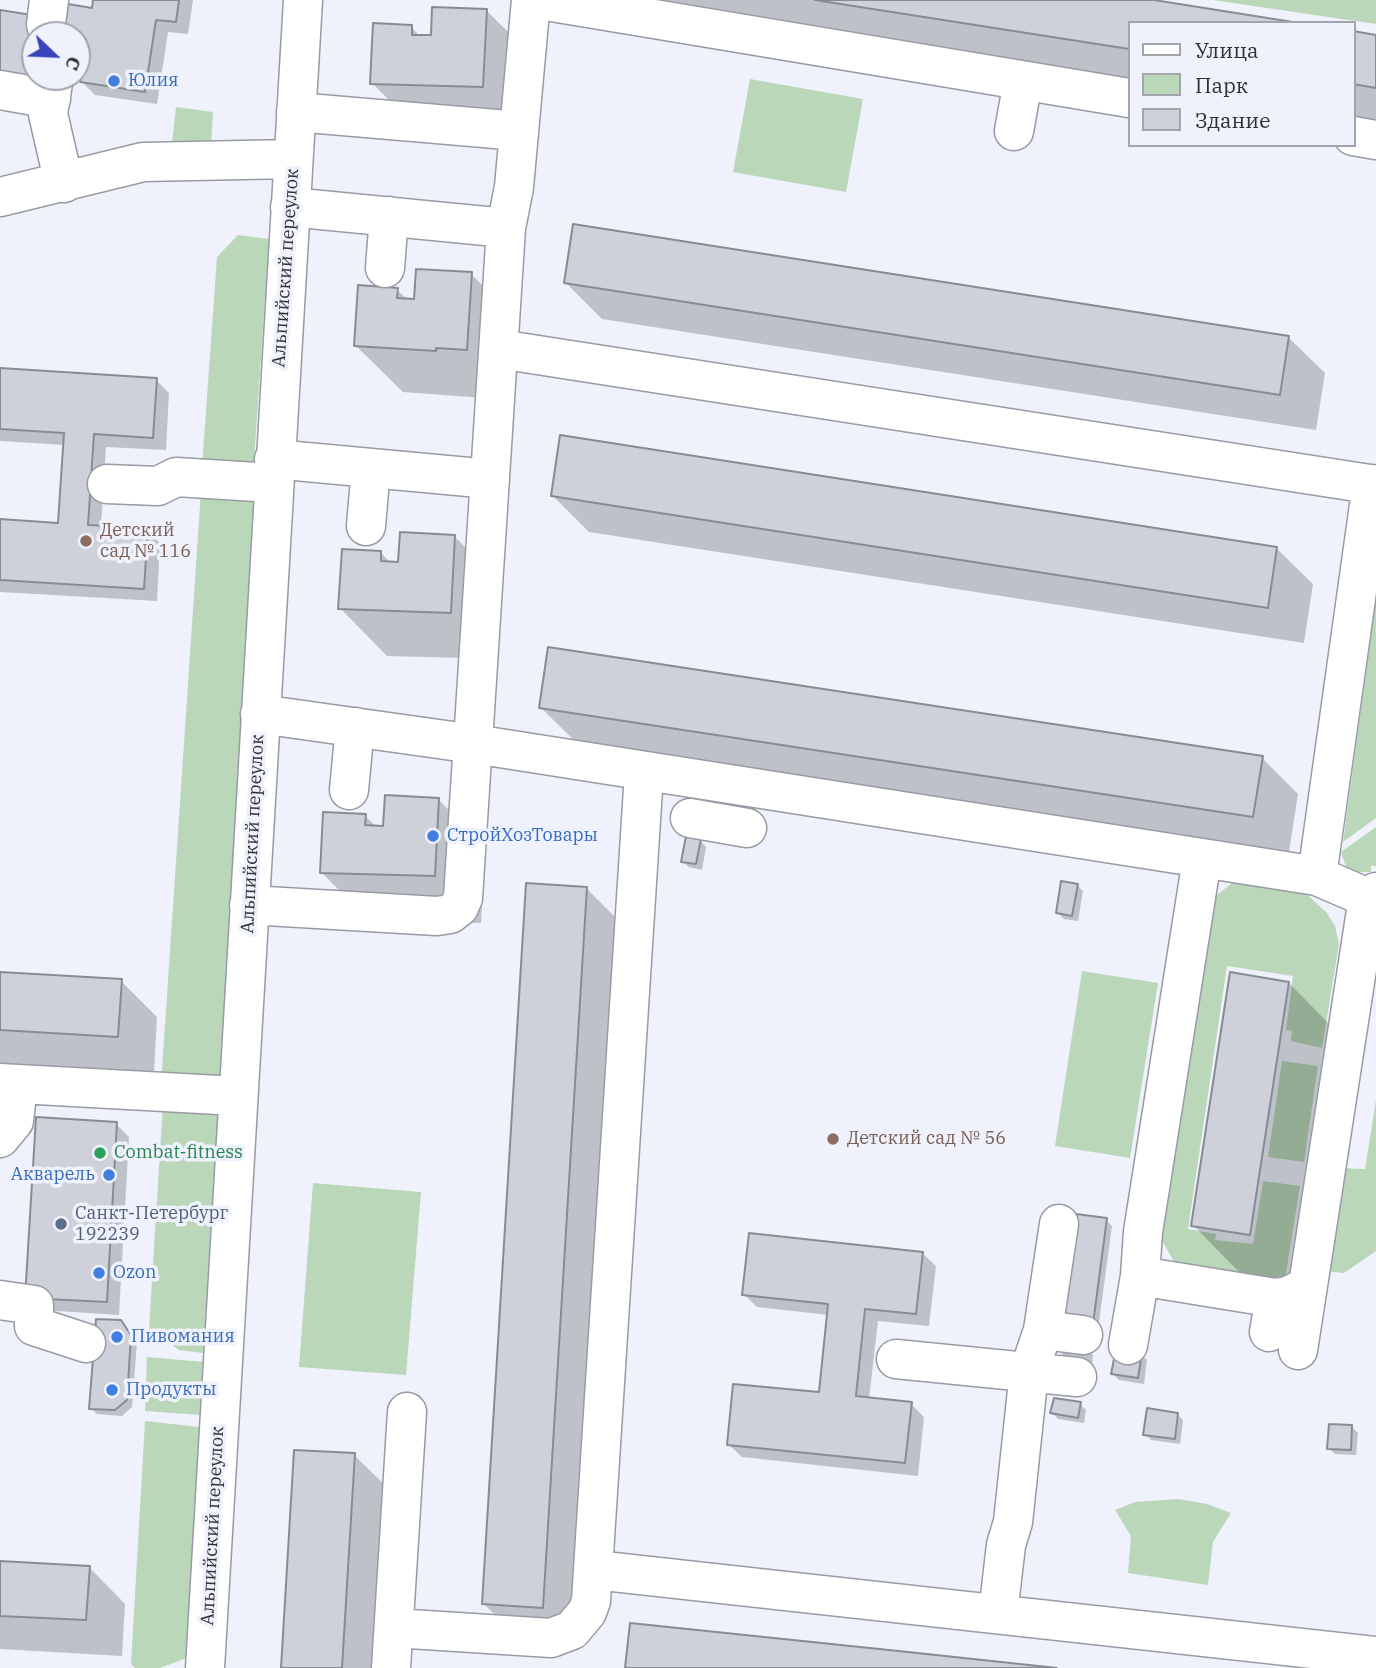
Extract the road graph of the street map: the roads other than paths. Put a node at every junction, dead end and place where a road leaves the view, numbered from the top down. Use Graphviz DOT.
graph roads {
  1 [pos="49,0"];
  2 [pos="303,0"];
  3 [pos="531,0"];
  4 [pos="540,0"];
  5 [pos="46,21"];
  6 [pos="1023,81"];
  7 [pos="21,89"];
  8 [pos="0,90"];
  9 [pos="52,91"];
  10 [pos="1128,98"];
  11 [pos="296,112"];
  12 [pos="519,131"];
  13 [pos="1014,131"];
  14 [pos="1355,136"];
  15 [pos="1376,140"];
  16 [pos="293,159"];
  17 [pos="64,183"];
  18 [pos="0,197"];
  19 [pos="290,207"];
  20 [pos="389,216"];
  21 [pos="506,228"];
  22 [pos="385,268"];
  23 [pos="513,360"];
  24 [pos="371,468"];
  25 [pos="273,471"];
  26 [pos="491,479"];
  27 [pos="107,484"];
  28 [pos="1374,485"];
  29 [pos="366,526"];
  30 [pos="260,714"];
  31 [pos="355,727"];
  32 [pos="474,744"];
  33 [pos="644,773"];
  34 [pos="725,786"];
  35 [pos="349,790"];
  36 [pos="691,823"];
  37 [pos="1202,859"];
  38 [pos="1317,876"];
  39 [pos="1372,895"];
  40 [pos="249,905"];
  41 [pos="9,1084"];
  42 [pos="237,1096"];
  43 [pos="0,1138"];
  44 [pos="1059,1224"];
  45 [pos="1140,1276"];
  46 [pos="0,1300"];
  47 [pos="1043,1330"];
  48 [pos="1083,1335"];
  49 [pos="86,1343"];
  50 [pos="1128,1345"];
  51 [pos="895,1359"];
  52 [pos="1029,1372"];
  53 [pos="1077,1377"];
  54 [pos="407,1412"];
  55 [pos="596,1570"];
  56 [pos="998,1614"];
  57 [pos="410,1638"];
  58 [pos="1376,1656"];
  59 [pos="205,1668"];
  60 [pos="391,1668"];
  1 -- 5 [label="street"];
  2 -- 11 [label="street, Альпийский переулок"];
  3 -- 12 [label="street"];
  4 -- 6 [label="street"];
  6 -- 10 [label="street"];
  6 -- 13 [label="street"];
  7 -- 8 [label="street"];
  9 -- 17 [label="street"];
  11 -- 12 [label="street"];
  11 -- 16 [label="street, Альпийский переулок"];
  12 -- 21 [label="street"];
  14 -- 15 [label="street"];
  16 -- 17 [label="street"];
  16 -- 19 [label="street, Альпийский переулок"];
  17 -- 18 [label="street"];
  19 -- 20 [label="street"];
  19 -- 25 [label="street, Альпийский переулок"];
  20 -- 21 [label="street"];
  20 -- 22 [label="street"];
  21 -- 23 [label="street"];
  23 -- 26 [label="street"];
  23 -- 28 [label="street"];
  24 -- 25 [label="street"];
  24 -- 26 [label="street"];
  24 -- 29 [label="street"];
  25 -- 27 [label="street"];
  25 -- 30 [label="street, Альпийский переулок"];
  26 -- 32 [label="street"];
  28 -- 38 [label="street"];
  30 -- 31 [label="street"];
  30 -- 40 [label="street, Альпийский переулок"];
  31 -- 32 [label="street"];
  31 -- 35 [label="street"];
  32 -- 33 [label="street"];
  32 -- 40 [label="street"];
  33 -- 34 [label="street"];
  33 -- 36 [label="street"];
  34 -- 36 [label="street"];
  34 -- 37 [label="street"];
  36 -- 55 [label="street"];
  37 -- 38 [label="street"];
  37 -- 45 [label="street"];
  38 -- 39 [label="street"];
  39 -- 45 [label="street"];
  40 -- 42 [label="street, Альпийский переулок"];
  41 -- 42 [label="street"];
  41 -- 43 [label="street"];
  42 -- 59 [label="street, Альпийский переулок"];
  44 -- 47 [label="street"];
  45 -- 50 [label="street"];
  46 -- 49 [label="street"];
  47 -- 48 [label="street"];
  47 -- 52 [label="street"];
  51 -- 52 [label="street"];
  52 -- 53 [label="street"];
  52 -- 56 [label="street"];
  54 -- 57 [label="street"];
  55 -- 56 [label="street"];
  55 -- 57 [label="street"];
  56 -- 58 [label="street"];
  57 -- 60 [label="street"];
}
